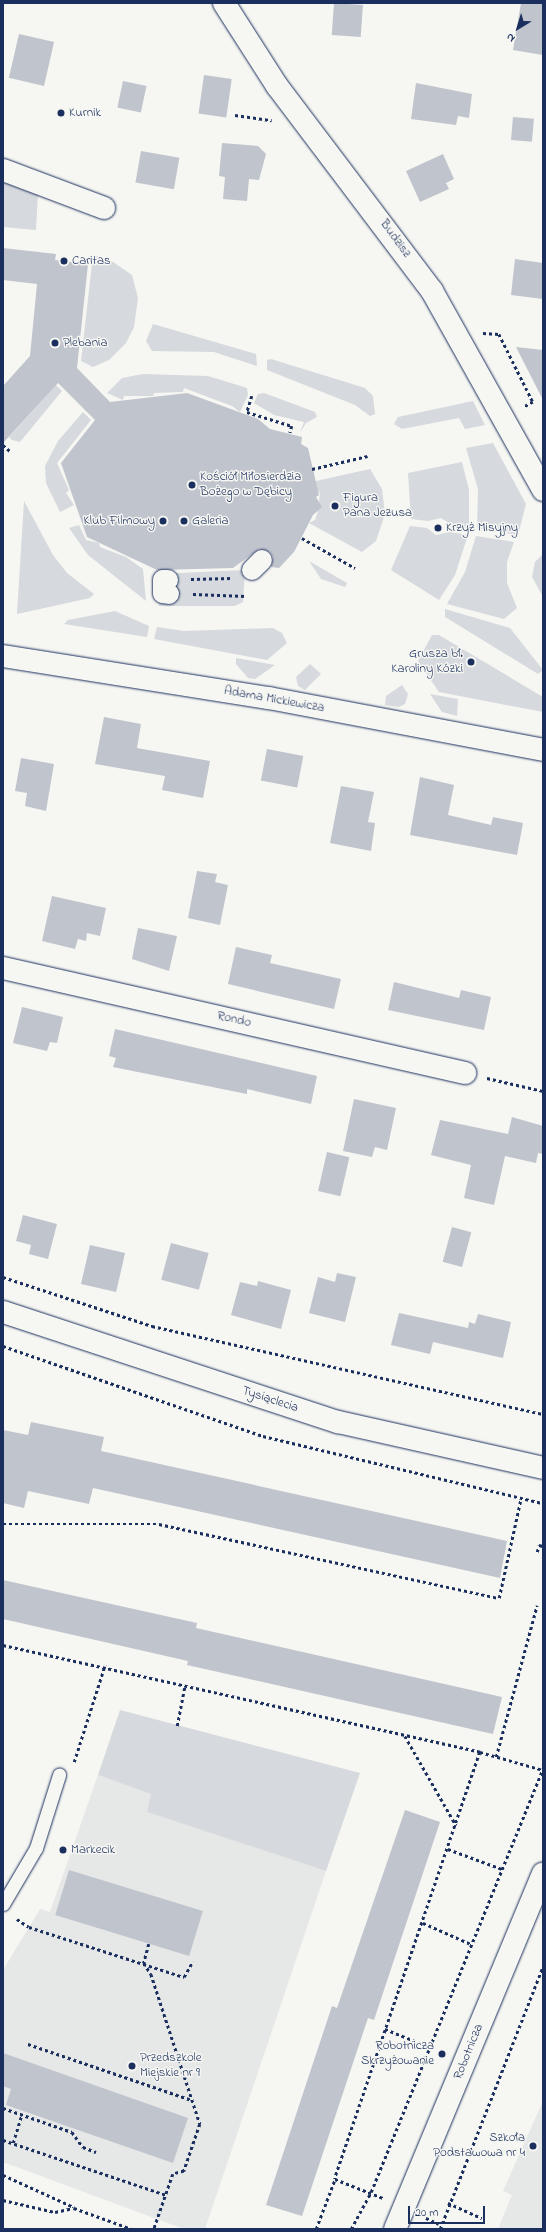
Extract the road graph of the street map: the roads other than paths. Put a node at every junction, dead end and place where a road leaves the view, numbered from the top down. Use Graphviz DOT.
graph roads {
  1 [pos="224,3"];
  2 [pos="3,170"];
  3 [pos="104,208"];
  4 [pos="543,490"];
  5 [pos="4,659"];
  6 [pos="543,750"];
  7 [pos="3,968"];
  8 [pos="465,1072"];
  9 [pos="3,1312"];
  10 [pos="543,1468"];
  11 [pos="59,1775"];
  12 [pos="543,1874"];
  13 [pos="3,1904"];
  14 [pos="395,2229"];
  1 -- 4 [label="street, Budzisz"];
  2 -- 3 [label="street"];
  5 -- 6 [label="street, Adama Mickiewicza"];
  7 -- 8 [label="street, Rondo"];
  9 -- 10 [label="street, Tysiąclecia"];
  11 -- 13 [label="lane"];
  12 -- 14 [label="street, Robotnicza"];
}
